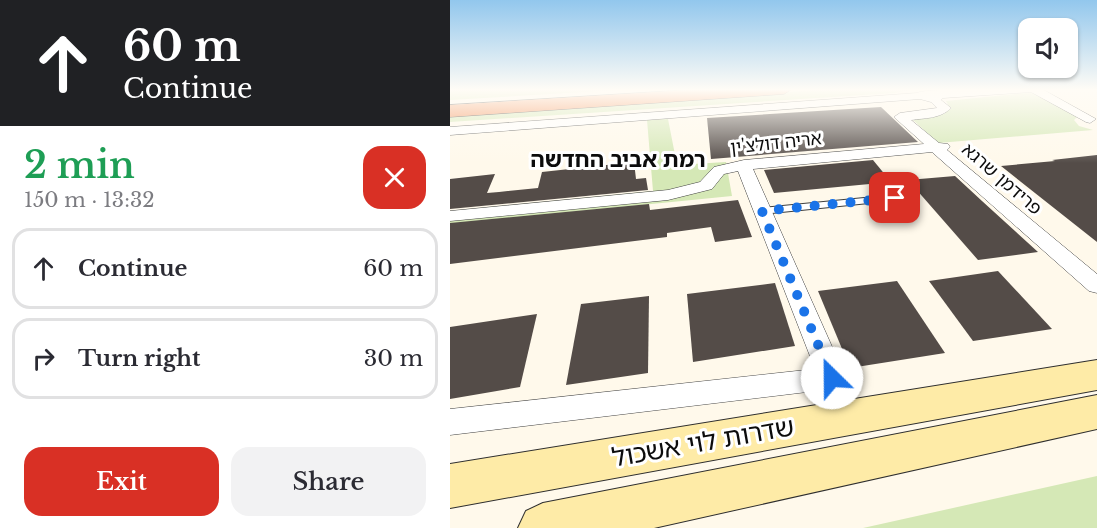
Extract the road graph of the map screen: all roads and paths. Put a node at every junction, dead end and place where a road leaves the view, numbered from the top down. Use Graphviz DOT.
graph roads {
  1 [pos="695,114"];
  2 [pos="925,114"];
  3 [pos="1078,114"];
  4 [pos="1095,123"];
  5 [pos="450,131"];
  6 [pos="939,147"];
  7 [pos="744,165"];
  8 [pos="895,198"];
  9 [pos="762,211"];
  10 [pos="450,216"];
  11 [pos="1097,286"];
  12 [pos="1097,375"];
  13 [pos="1097,412"];
  14 [pos="450,422"];
  15 [pos="450,486"];
  16 [pos="543,528"];
  1 -- 5 [label="street"];
  2 -- 6 [label="street, פרידמן שרגא"];
  3 -- 4 [label="street"];
  6 -- 7 [label="street, אריה דולצ'ין"];
  6 -- 11 [label="street, פרידמן שרגא"];
  7 -- 9 [label="street"];
  7 -- 10 [label="street, אריה דולצ'ין"];
  8 -- 9 [label="lane"];
  9 -- 14 [label="street, שדרות לוי אשכול"];
  12 -- 15 [label="street, שדרות לוי אשכול"];
  13 -- 16 [label="street"];
}
